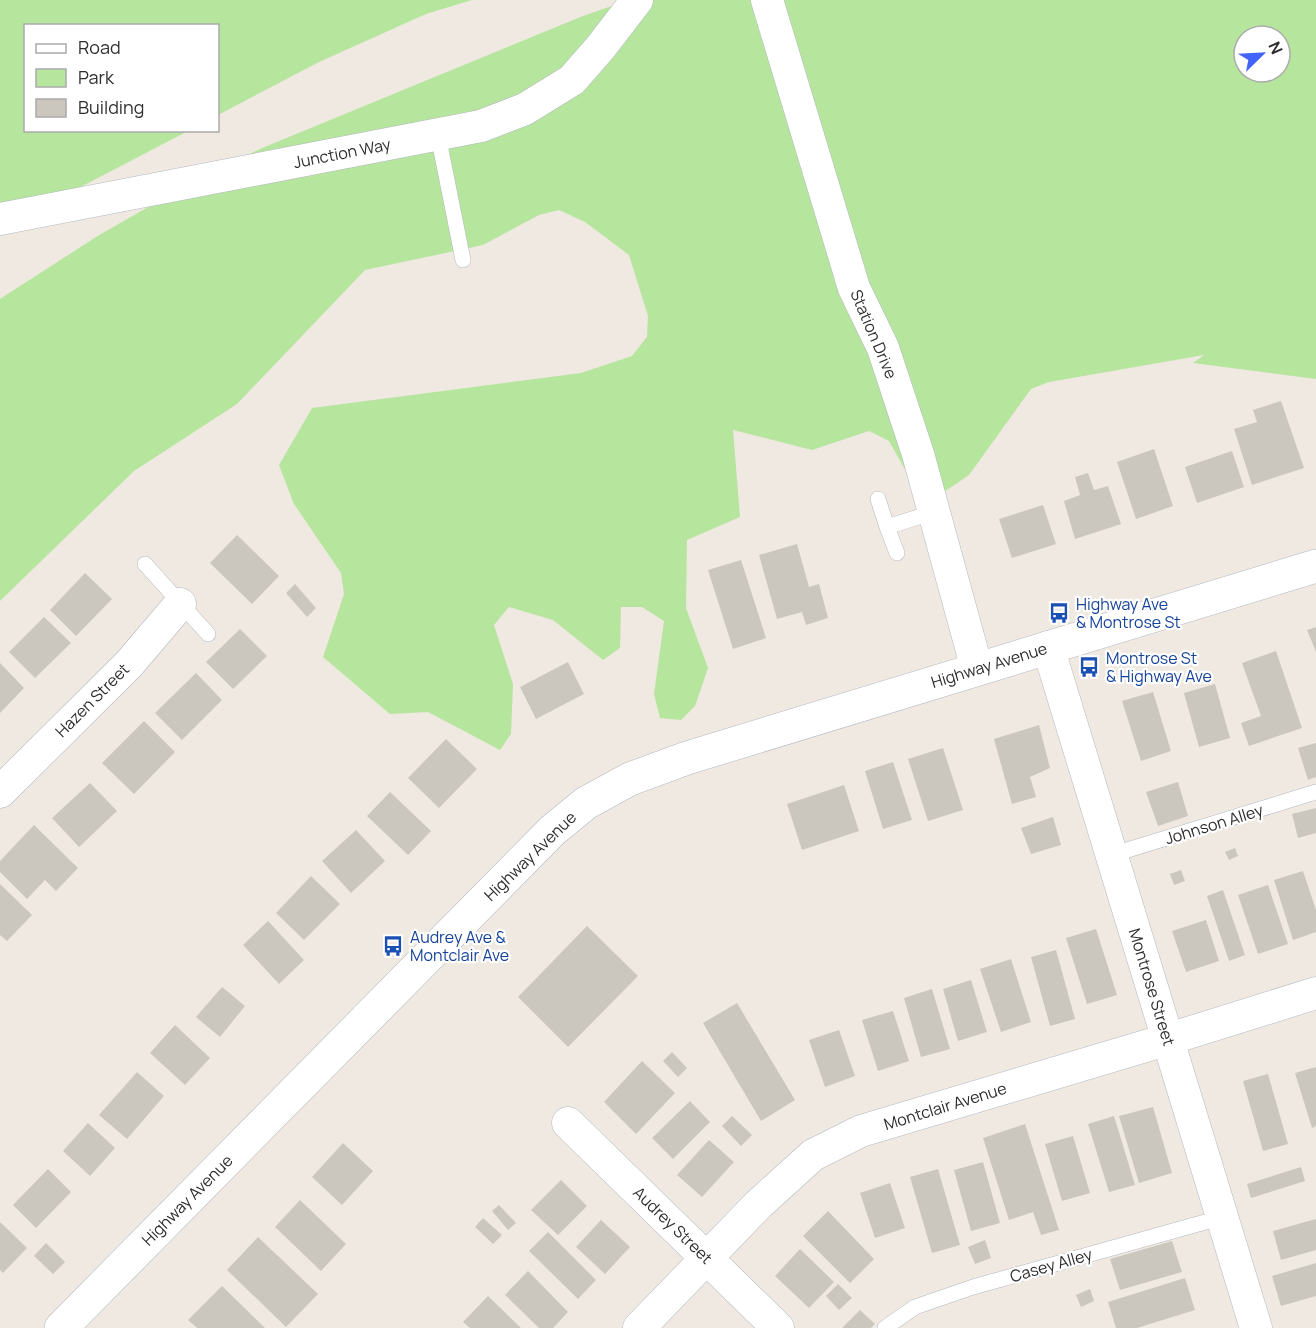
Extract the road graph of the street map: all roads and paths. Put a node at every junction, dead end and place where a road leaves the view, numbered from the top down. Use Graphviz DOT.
graph roads {
  1 [pos="637,0"];
  2 [pos="767,0"];
  3 [pos="438,135"];
  4 [pos="0,219"];
  5 [pos="463,260"];
  6 [pos="878,499"];
  7 [pos="934,512"];
  8 [pos="888,527"];
  9 [pos="897,553"];
  10 [pos="144,564"];
  11 [pos="1316,566"];
  12 [pos="180,604"];
  13 [pos="208,634"];
  14 [pos="1048,647"];
  15 [pos="977,669"];
  16 [pos="0,792"];
  17 [pos="1316,792"];
  18 [pos="1111,855"];
  19 [pos="1316,993"];
  20 [pos="1169,1039"];
  21 [pos="568,1123"];
  22 [pos="1222,1217"];
  23 [pos="706,1258"];
  24 [pos="61,1328"];
  25 [pos="639,1328"];
  26 [pos="778,1328"];
  27 [pos="885,1328"];
  28 [pos="1256,1328"];
  1 -- 3 [label="street, Junction Way"];
  2 -- 7 [label="street, Station Drive"];
  3 -- 4 [label="street, Junction Way"];
  3 -- 5 [label="lane"];
  6 -- 8 [label="lane"];
  7 -- 8 [label="lane"];
  7 -- 15 [label="street, Station Drive"];
  8 -- 9 [label="lane"];
  10 -- 12 [label="lane"];
  11 -- 14 [label="main road, Highway Avenue"];
  12 -- 13 [label="lane"];
  12 -- 16 [label="street, Hazen Street"];
  14 -- 15 [label="main road, Highway Avenue"];
  14 -- 18 [label="street, Montrose Street"];
  15 -- 24 [label="main road, Highway Avenue"];
  17 -- 18 [label="lane, Johnson Alley"];
  18 -- 20 [label="street, Montrose Street"];
  19 -- 20 [label="street, Montclair Avenue"];
  20 -- 22 [label="street, Montrose Street"];
  20 -- 23 [label="street, Montclair Avenue"];
  21 -- 23 [label="street, Audrey Street"];
  22 -- 27 [label="lane, Casey Alley"];
  22 -- 28 [label="street, Montrose Street"];
  23 -- 25 [label="street, Montclair Avenue"];
  23 -- 26 [label="street, Audrey Street"];
}
